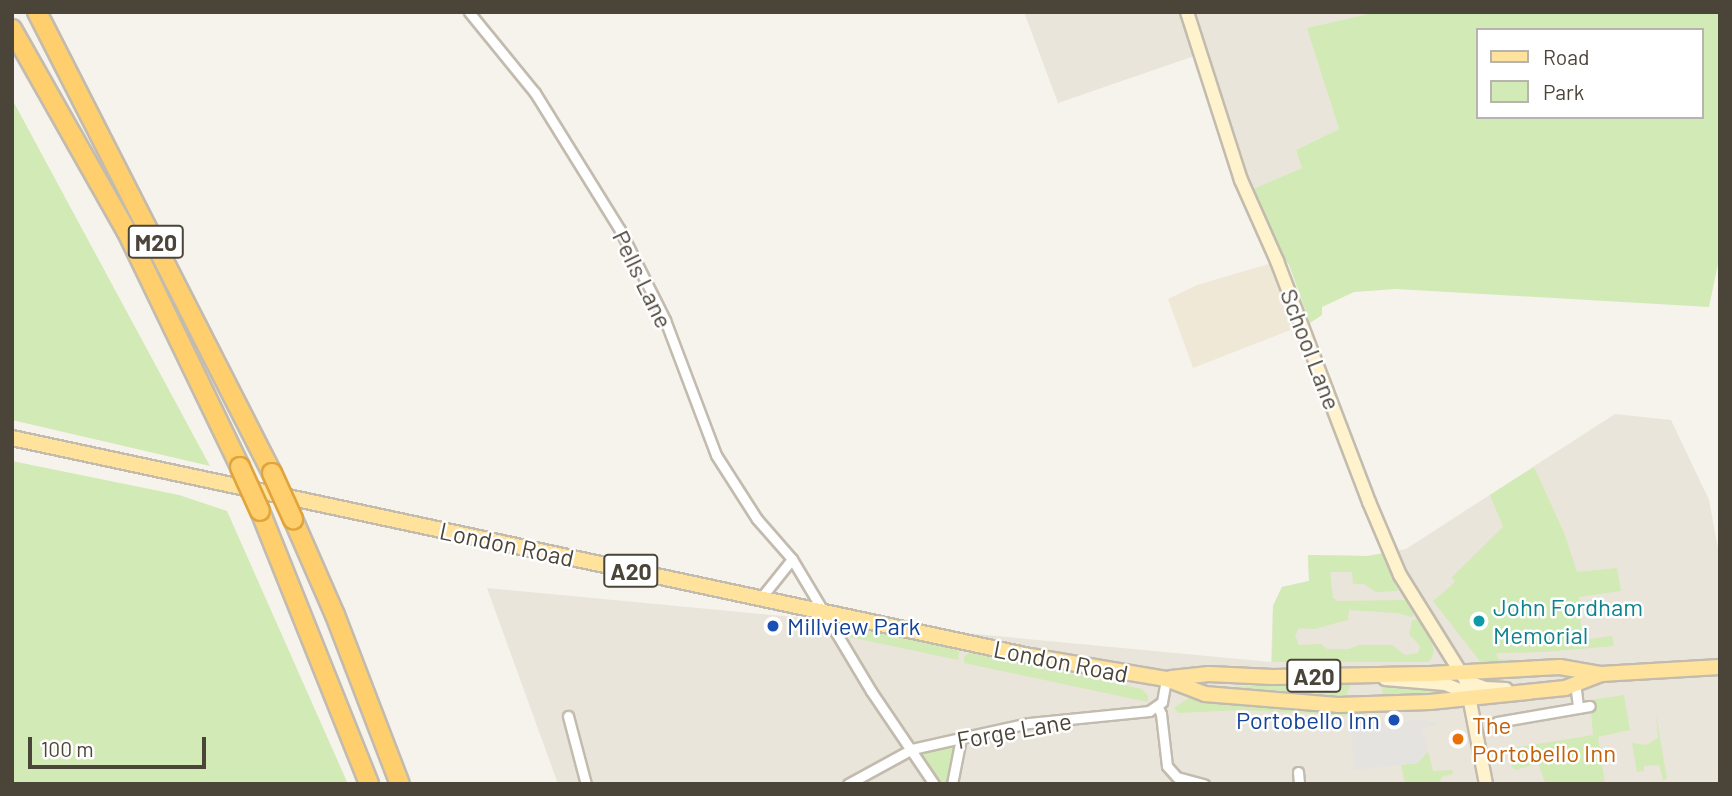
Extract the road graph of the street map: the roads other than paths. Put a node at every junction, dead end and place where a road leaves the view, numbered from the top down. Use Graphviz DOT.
graph roads {
  1 [pos="37,12"];
  2 [pos="469,12"];
  3 [pos="1187,12"];
  4 [pos="12,29"];
  5 [pos="12,438"];
  6 [pos="792,559"];
  7 [pos="760,599"];
  8 [pos="824,613"];
  9 [pos="1720,667"];
  10 [pos="1364,676"];
  11 [pos="1166,679"];
  12 [pos="1571,681"];
  13 [pos="1467,687"];
  14 [pos="1590,706"];
  15 [pos="1158,707"];
  16 [pos="1578,708"];
  17 [pos="568,716"];
  18 [pos="1497,722"];
  19 [pos="961,738"];
  20 [pos="912,750"];
  21 [pos="1298,772"];
  22 [pos="369,784"];
  23 [pos="400,784"];
  24 [pos="586,784"];
  25 [pos="848,784"];
  26 [pos="934,784"];
  27 [pos="952,784"];
  28 [pos="1204,784"];
  29 [pos="1299,784"];
  30 [pos="1486,784"];
  1 -- 23 [label="highway, M20, bridge"];
  2 -- 6 [label="street, Pells Lane"];
  3 -- 13 [label="street, School Lane"];
  4 -- 22 [label="highway, M20, bridge"];
  5 -- 7 [label="main road, London Road / A20"];
  6 -- 7 [label="street"];
  6 -- 8 [label="street, Pells Lane"];
  7 -- 8 [label="main road, London Road / A20"];
  8 -- 11 [label="main road, London Road / A20"];
  8 -- 20 [label="street, Pells Lane"];
  9 -- 12 [label="main road, London Road / A20"];
  10 -- 11 [label="main road, London Road / A20"];
  10 -- 13 [label="main road, London Road / A20"];
  10 -- 13 [label="street"];
  11 -- 13 [label="main road, London Road / A20"];
  11 -- 15 [label="street"];
  12 -- 13 [label="main road, London Road / A20"];
  12 -- 13 [label="main road, London Road / A20"];
  12 -- 16 [label="street"];
  13 -- 30 [label="street"];
  14 -- 16 [label="street"];
  15 -- 19 [label="street, Forge Lane"];
  15 -- 28 [label="street"];
  16 -- 18 [label="street"];
  17 -- 24 [label="street"];
  19 -- 20 [label="street, Forge Lane"];
  19 -- 27 [label="street"];
  20 -- 25 [label="street, Forge Lane"];
  20 -- 26 [label="street, Pells Lane"];
  21 -- 29 [label="street"];
}
